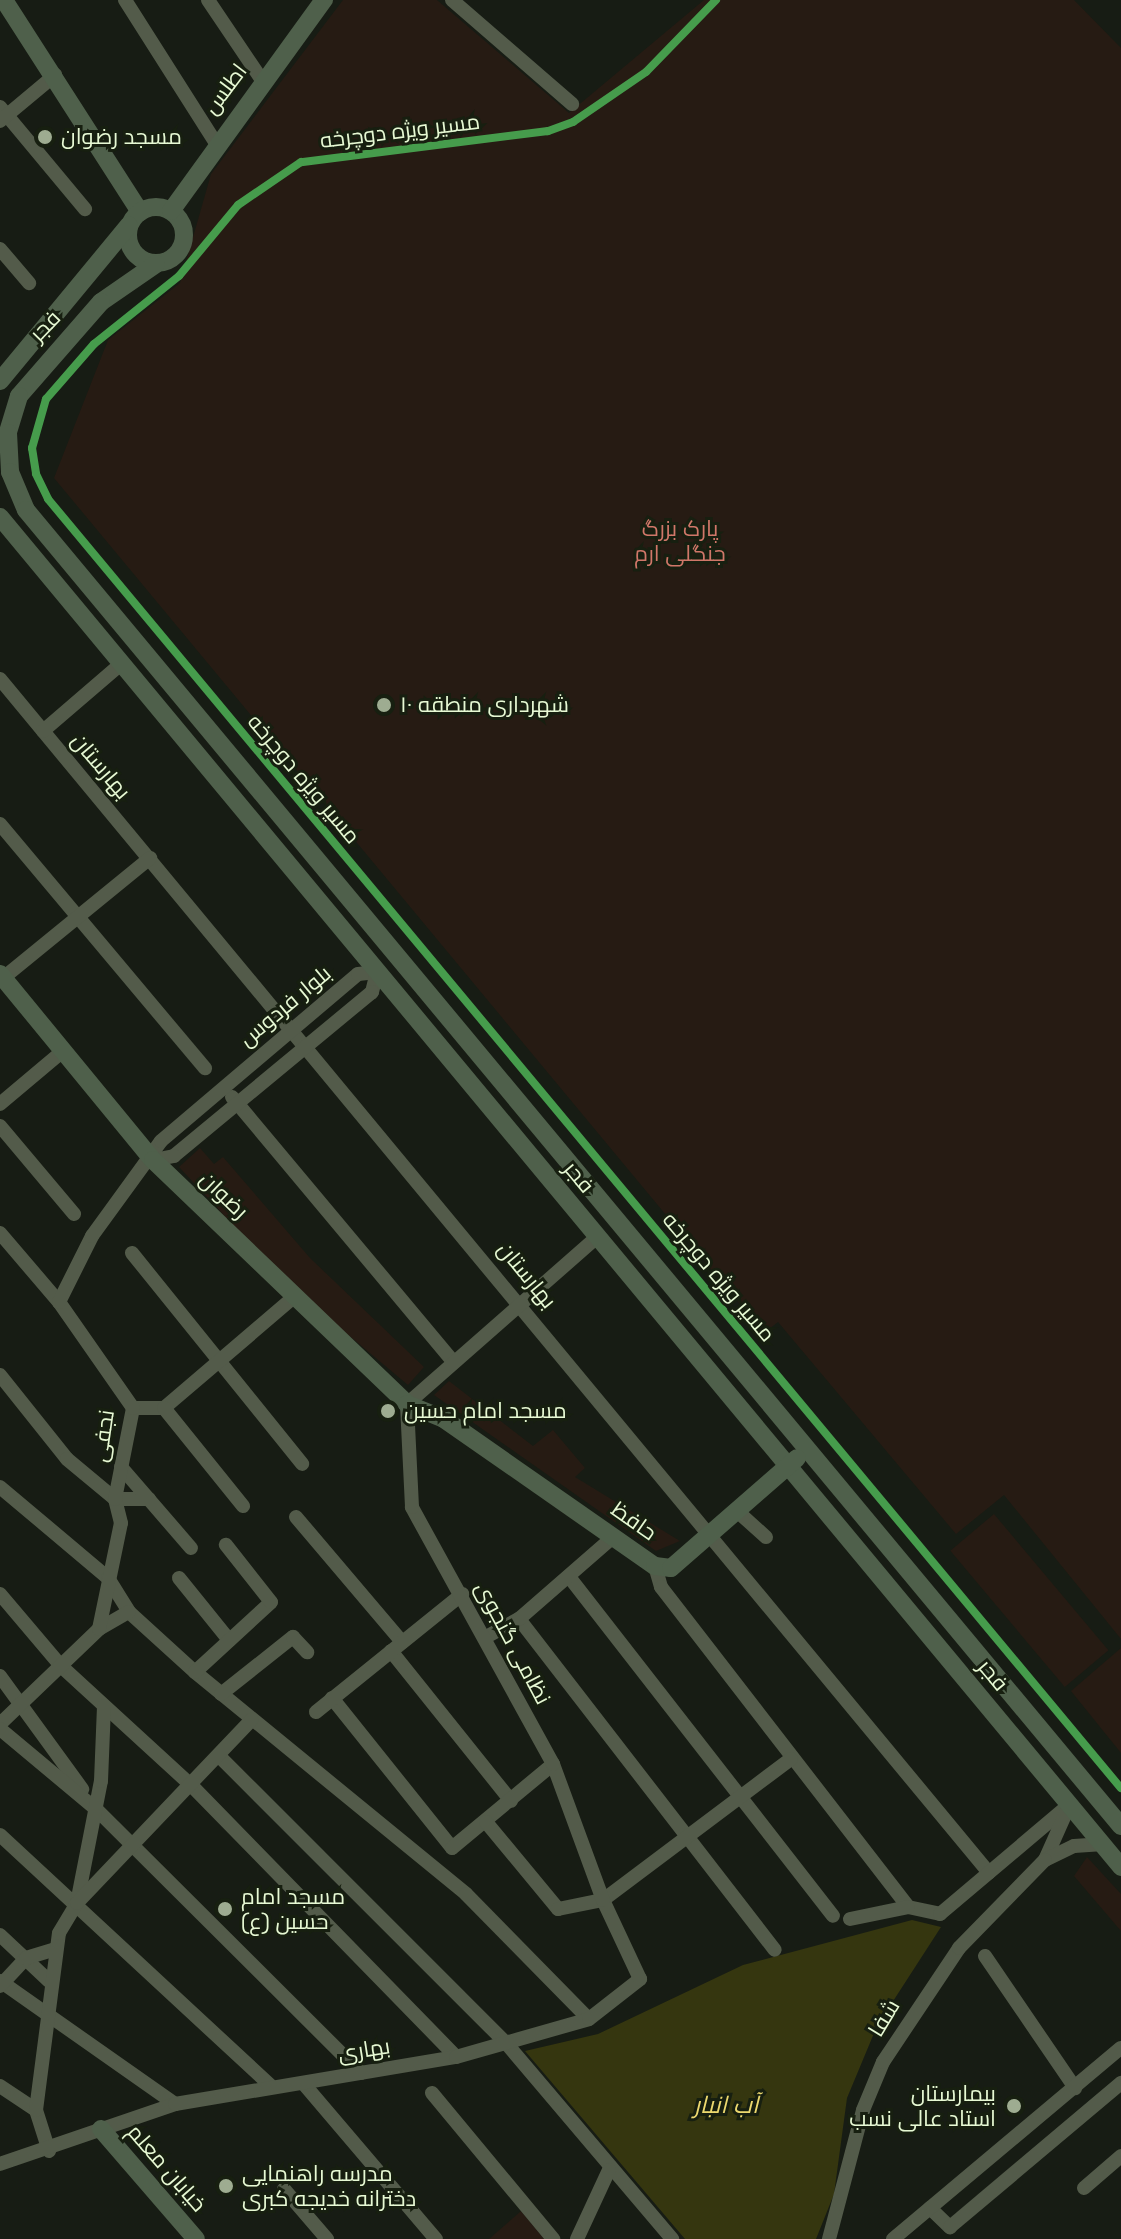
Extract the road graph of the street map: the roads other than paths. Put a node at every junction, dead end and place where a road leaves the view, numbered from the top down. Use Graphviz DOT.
graph roads {
  1 [pos="4,0"];
  2 [pos="125,0"];
  3 [pos="208,0"];
  4 [pos="452,0"];
  5 [pos="317,3"];
  6 [pos="55,75"];
  7 [pos="262,80"];
  8 [pos="572,104"];
  9 [pos="2,114"];
  10 [pos="215,142"];
  11 [pos="85,209"];
  12 [pos="171,211"];
  13 [pos="135,219"];
  14 [pos="0,249"];
  15 [pos="156,264"];
  16 [pos="29,283"];
  17 [pos="0,381"];
  18 [pos="0,517"];
  19 [pos="140,648"];
  20 [pos="121,664"];
  21 [pos="0,679"];
  22 [pos="43,731"];
  23 [pos="0,824"];
  24 [pos="150,858"];
  25 [pos="77,918"];
  26 [pos="396,956"];
  27 [pos="377,972"];
  28 [pos="2,976"];
  29 [pos="293,1028"];
  30 [pos="308,1045"];
  31 [pos="63,1051"];
  32 [pos="205,1068"];
  33 [pos="224,1088"];
  34 [pos="237,1103"];
  35 [pos="0,1104"];
  36 [pos="0,1126"];
  37 [pos="153,1160"];
  38 [pos="74,1214"];
  39 [pos="0,1233"];
  40 [pos="597,1237"];
  41 [pos="132,1253"];
  42 [pos="295,1296"];
  43 [pos="59,1302"];
  44 [pos="521,1302"];
  45 [pos="452,1360"];
  46 [pos="220,1362"];
  47 [pos="0,1375"];
  48 [pos="407,1404"];
  49 [pos="133,1408"];
  50 [pos="164,1408"];
  51 [pos="444,1419"];
  52 [pos="808,1449"];
  53 [pos="302,1464"];
  54 [pos="788,1466"];
  55 [pos="121,1467"];
  56 [pos="0,1487"];
  57 [pos="115,1499"];
  58 [pos="149,1499"];
  59 [pos="243,1506"];
  60 [pos="737,1511"];
  61 [pos="296,1517"];
  62 [pos="710,1535"];
  63 [pos="614,1536"];
  64 [pos="766,1537"];
  65 [pos="226,1545"];
  66 [pos="191,1548"];
  67 [pos="655,1566"];
  68 [pos="108,1578"];
  69 [pos="179,1578"];
  70 [pos="570,1578"];
  71 [pos="0,1594"];
  72 [pos="462,1594"];
  73 [pos="129,1612"];
  74 [pos="519,1619"];
  75 [pos="99,1629"];
  76 [pos="486,1637"];
  77 [pos="229,1640"];
  78 [pos="397,1647"];
  79 [pos="307,1652"];
  80 [pos="61,1666"];
  81 [pos="195,1672"];
  82 [pos="0,1676"];
  83 [pos="221,1694"];
  84 [pos="332,1698"];
  85 [pos="19,1706"];
  86 [pos="104,1706"];
  87 [pos="316,1712"];
  88 [pos="251,1720"];
  89 [pos="0,1727"];
  90 [pos="219,1756"];
  91 [pos="791,1759"];
  92 [pos="553,1764"];
  93 [pos="192,1786"];
  94 [pos="741,1798"];
  95 [pos="511,1801"];
  96 [pos="1069,1805"];
  97 [pos="96,1809"];
  98 [pos="486,1822"];
  99 [pos="1121,1826"];
  100 [pos="0,1835"];
  101 [pos="688,1837"];
  102 [pos="1100,1844"];
  103 [pos="134,1848"];
  104 [pos="1045,1860"];
  105 [pos="1121,1867"];
  106 [pos="989,1873"];
  107 [pos="603,1900"];
  108 [pos="77,1903"];
  109 [pos="908,1907"];
  110 [pos="833,1916"];
  111 [pos="850,1919"];
  112 [pos="0,1935"];
  113 [pos="56,1949"];
  114 [pos="775,1950"];
  115 [pos="985,1956"];
  116 [pos="26,1958"];
  117 [pos="49,1981"];
  118 [pos="1,1983"];
  119 [pos="45,2007"];
  120 [pos="589,2019"];
  121 [pos="506,2043"];
  122 [pos="1121,2048"];
  123 [pos="456,2057"];
  124 [pos="361,2073"];
  125 [pos="303,2083"];
  126 [pos="1121,2083"];
  127 [pos="0,2086"];
  128 [pos="272,2087"];
  129 [pos="1075,2088"];
  130 [pos="432,2093"];
  131 [pos="175,2104"];
  132 [pos="36,2110"];
  133 [pos="101,2129"];
  134 [pos="49,2151"];
  135 [pos="1121,2156"];
  136 [pos="985,2162"];
  137 [pos="0,2164"];
  138 [pos="609,2170"];
  139 [pos="1004,2183"];
  140 [pos="1084,2188"];
  141 [pos="284,2189"];
  142 [pos="930,2208"];
  143 [pos="196,2239"];
  144 [pos="327,2239"];
  145 [pos="436,2239"];
  146 [pos="553,2239"];
  147 [pos="577,2239"];
  148 [pos="672,2239"];
  149 [pos="829,2239"];
  150 [pos="893,2239"];
  1 -- 6 [label="main road"];
  2 -- 10 [label="street"];
  3 -- 7 [label="street"];
  4 -- 8 [label="street"];
  5 -- 7 [label="main road, اطلس"];
  6 -- 9 [label="street"];
  6 -- 13 [label="main road"];
  7 -- 10 [label="main road, اطلس"];
  9 -- 11 [label="street"];
  10 -- 12 [label="main road, اطلس"];
  12 -- 13 [label="main road"];
  12 -- 15 [label="main road"];
  13 -- 15 [label="main road"];
  13 -- 17 [label="main road, فجر"];
  14 -- 16 [label="street"];
  15 -- 19 [label="main road, فجر"];
  18 -- 20 [label="main road, فجر"];
  19 -- 20 [label="main road"];
  19 -- 26 [label="main road, فجر"];
  20 -- 22 [label="street"];
  20 -- 27 [label="main road, فجر"];
  21 -- 22 [label="street, بهارستان"];
  22 -- 24 [label="street, بهارستان"];
  23 -- 25 [label="street"];
  24 -- 25 [label="street"];
  24 -- 29 [label="street, بهارستان"];
  25 -- 28 [label="street"];
  25 -- 32 [label="street"];
  26 -- 27 [label="main road"];
  26 -- 52 [label="main road, فجر"];
  27 -- 29 [label="street, بلوار فردوس"];
  27 -- 30 [label="street, بلوار فردوس"];
  27 -- 40 [label="main road, فجر"];
  28 -- 31 [label="main road, رضوان"];
  29 -- 30 [label="street, بهارستان"];
  29 -- 33 [label="street, بلوار فردوس"];
  30 -- 34 [label="street, بلوار فردوس"];
  30 -- 44 [label="street, بهارستان"];
  31 -- 35 [label="street"];
  31 -- 37 [label="main road, رضوان"];
  33 -- 34 [label="street"];
  33 -- 37 [label="street, بلوار فردوس"];
  34 -- 37 [label="street, بلوار فردوس"];
  34 -- 45 [label="street"];
  36 -- 38 [label="street"];
  37 -- 42 [label="main road, رضوان"];
  37 -- 43 [label="street"];
  39 -- 43 [label="street, نجفی"];
  40 -- 44 [label="street"];
  40 -- 54 [label="main road, فجر"];
  41 -- 46 [label="street"];
  42 -- 46 [label="street"];
  42 -- 48 [label="main road, رضوان"];
  43 -- 49 [label="street, نجفی"];
  44 -- 45 [label="street"];
  44 -- 62 [label="street, بهارستان"];
  45 -- 48 [label="street"];
  46 -- 50 [label="street"];
  46 -- 53 [label="street"];
  47 -- 57 [label="street"];
  48 -- 51 [label="main road, رضوان"];
  48 -- 72 [label="street, نظامی گنجوی"];
  49 -- 50 [label="street"];
  49 -- 55 [label="street, نجفی"];
  50 -- 59 [label="street"];
  51 -- 63 [label="main road, حافظ"];
  52 -- 54 [label="main road, حافظ"];
  52 -- 99 [label="main road, فجر"];
  54 -- 60 [label="main road, حافظ"];
  54 -- 96 [label="main road, فجر"];
  55 -- 57 [label="street, نجفی"];
  55 -- 58 [label="street"];
  56 -- 68 [label="street"];
  57 -- 58 [label="street"];
  57 -- 68 [label="street, نجفی"];
  58 -- 66 [label="street"];
  60 -- 62 [label="main road, حافظ"];
  60 -- 64 [label="street"];
  61 -- 78 [label="street"];
  62 -- 67 [label="main road, حافظ"];
  62 -- 106 [label="street, بهارستان"];
  63 -- 67 [label="main road, حافظ"];
  63 -- 70 [label="street"];
  65 -- 77 [label="street"];
  67 -- 91 [label="street"];
  68 -- 73 [label="street"];
  68 -- 75 [label="street, نجفی"];
  69 -- 77 [label="street"];
  70 -- 74 [label="street"];
  70 -- 94 [label="street"];
  71 -- 80 [label="street"];
  72 -- 76 [label="street, نظامی گنجوی"];
  72 -- 78 [label="street"];
  73 -- 75 [label="street"];
  73 -- 81 [label="street"];
  74 -- 76 [label="street"];
  74 -- 101 [label="street"];
  75 -- 80 [label="street"];
  76 -- 92 [label="street, نظامی گنجوی"];
  77 -- 81 [label="street"];
  78 -- 84 [label="street"];
  78 -- 95 [label="street"];
  79 -- 83 [label="street"];
  80 -- 85 [label="street"];
  80 -- 86 [label="street"];
  81 -- 83 [label="street"];
  82 -- 85 [label="street"];
  83 -- 88 [label="street"];
  84 -- 87 [label="street"];
  84 -- 98 [label="street"];
  85 -- 89 [label="street"];
  85 -- 97 [label="street"];
  86 -- 93 [label="street"];
  86 -- 97 [label="street"];
  88 -- 90 [label="street"];
  88 -- 120 [label="street"];
  89 -- 97 [label="street"];
  90 -- 93 [label="street"];
  90 -- 121 [label="street"];
  91 -- 94 [label="street"];
  91 -- 109 [label="street"];
  92 -- 95 [label="street"];
  92 -- 107 [label="street, نظامی گنجوی"];
  93 -- 103 [label="street"];
  93 -- 123 [label="street"];
  94 -- 101 [label="street"];
  94 -- 110 [label="street"];
  95 -- 98 [label="street"];
  96 -- 102 [label="main road, فجر"];
  96 -- 104 [label="street"];
  96 -- 106 [label="street"];
  97 -- 103 [label="street"];
  97 -- 108 [label="street"];
  98 -- 107 [label="street"];
  100 -- 108 [label="street"];
  101 -- 107 [label="street"];
  101 -- 114 [label="street"];
  102 -- 104 [label="street"];
  102 -- 105 [label="main road, فجر"];
  103 -- 108 [label="street"];
  103 -- 124 [label="street"];
  104 -- 149 [label="street, شفا"];
  106 -- 109 [label="street"];
  107 -- 120 [label="street, بهاری"];
  108 -- 113 [label="street"];
  108 -- 128 [label="street"];
  109 -- 111 [label="street"];
  112 -- 116 [label="street"];
  113 -- 116 [label="street"];
  113 -- 117 [label="street"];
  115 -- 129 [label="street"];
  116 -- 117 [label="street"];
  116 -- 118 [label="street"];
  117 -- 119 [label="street"];
  118 -- 119 [label="street"];
  119 -- 131 [label="street"];
  119 -- 132 [label="street"];
  120 -- 121 [label="street, بهاری"];
  121 -- 123 [label="street, بهاری"];
  121 -- 138 [label="street"];
  122 -- 129 [label="street"];
  123 -- 124 [label="street, بهاری"];
  124 -- 125 [label="street, بهاری"];
  125 -- 128 [label="street, بهاری"];
  125 -- 145 [label="street"];
  126 -- 139 [label="street"];
  127 -- 132 [label="street"];
  128 -- 131 [label="street, بهاری"];
  129 -- 136 [label="street"];
  130 -- 146 [label="street"];
  131 -- 133 [label="street, بهاری"];
  132 -- 134 [label="street"];
  133 -- 134 [label="street, بهاری"];
  133 -- 143 [label="main road, خیابان معلم"];
  134 -- 137 [label="street, بهاری"];
  135 -- 140 [label="street"];
  136 -- 139 [label="street"];
  136 -- 142 [label="street"];
  138 -- 147 [label="street"];
  138 -- 148 [label="street"];
  139 -- 142 [label="street"];
  141 -- 144 [label="street"];
  142 -- 150 [label="street"];
}
